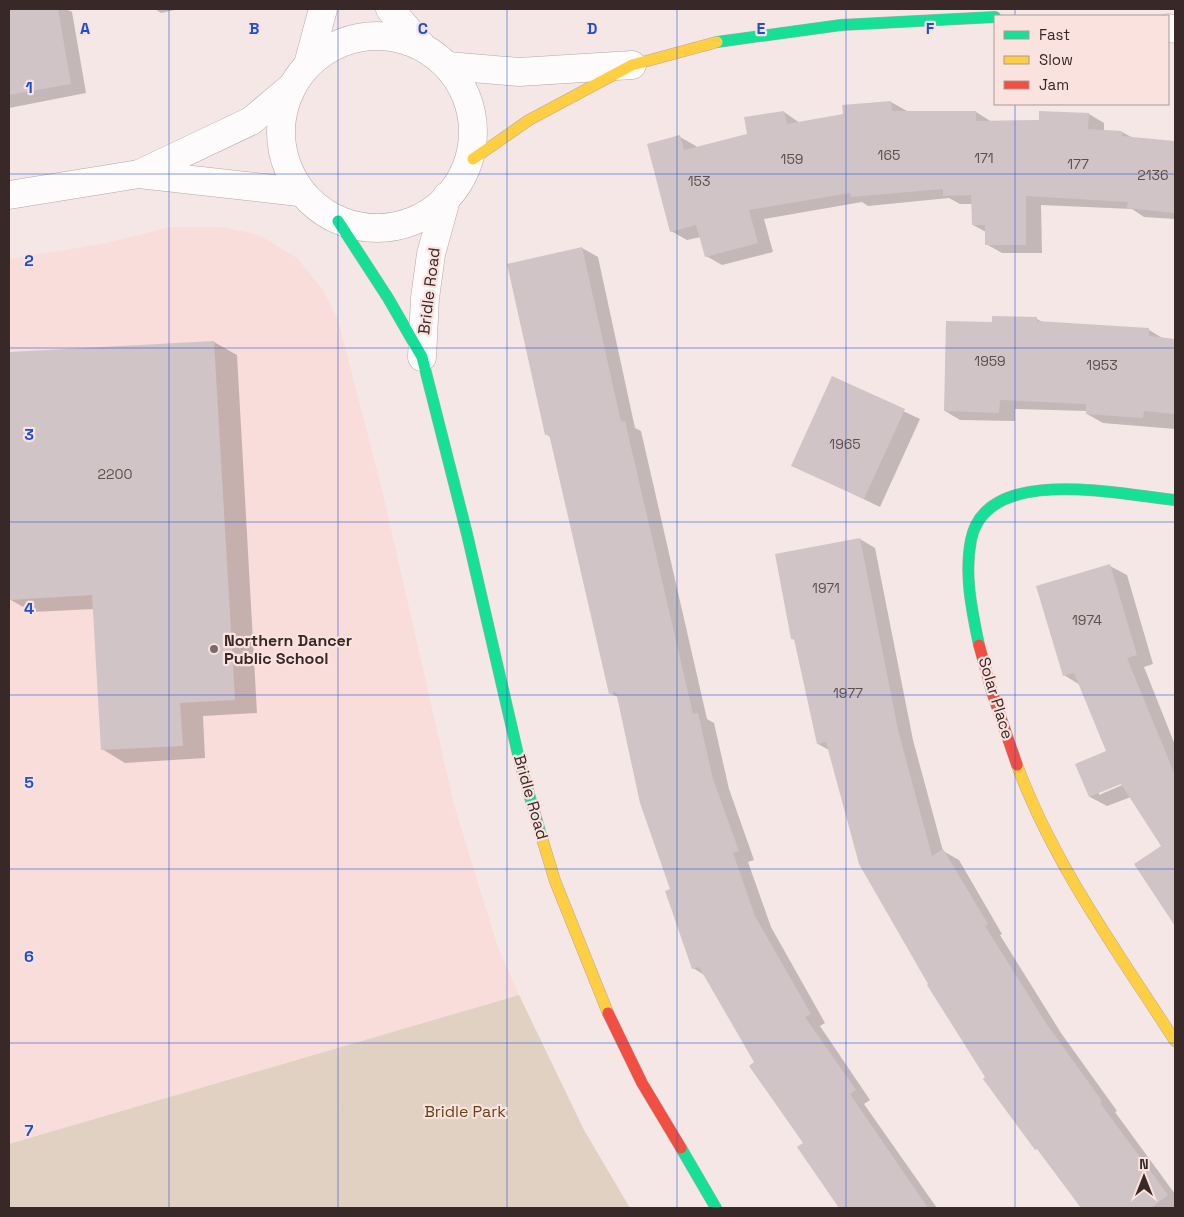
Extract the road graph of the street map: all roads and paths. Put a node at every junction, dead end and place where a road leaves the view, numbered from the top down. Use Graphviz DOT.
graph roads {
  1 [pos="323,9"];
  2 [pos="390,9"];
  3 [pos="994,17"];
  4 [pos="421,45"];
  5 [pos="309,61"];
  6 [pos="632,65"];
  7 [pos="448,66"];
  8 [pos="289,89"];
  9 [pos="473,158"];
  10 [pos="139,174"];
  11 [pos="299,192"];
  12 [pos="9,195"];
  13 [pos="447,196"];
  14 [pos="338,221"];
  15 [pos="422,358"];
  16 [pos="1175,500"];
  17 [pos="1175,1041"];
  18 [pos="549,1050"];
  19 [pos="231,1208"];
  20 [pos="716,1208"];
  1 -- 5 [label="street"];
  2 -- 4 [label="street"];
  3 -- 6 [label="street"];
  4 -- 5 [label="street"];
  4 -- 7 [label="street"];
  5 -- 8 [label="street"];
  6 -- 7 [label="street"];
  6 -- 9 [label="street"];
  7 -- 9 [label="street"];
  8 -- 10 [label="street"];
  8 -- 11 [label="street"];
  9 -- 13 [label="street"];
  10 -- 11 [label="street"];
  10 -- 12 [label="street"];
  11 -- 14 [label="street"];
  13 -- 14 [label="street"];
  13 -- 15 [label="street, Bridle Road"];
  14 -- 15 [label="street, Bridle Road"];
  15 -- 20 [label="street, Bridle Road"];
  16 -- 17 [label="street, Solar Place"];
  18 -- 19 [label="path"];
}
